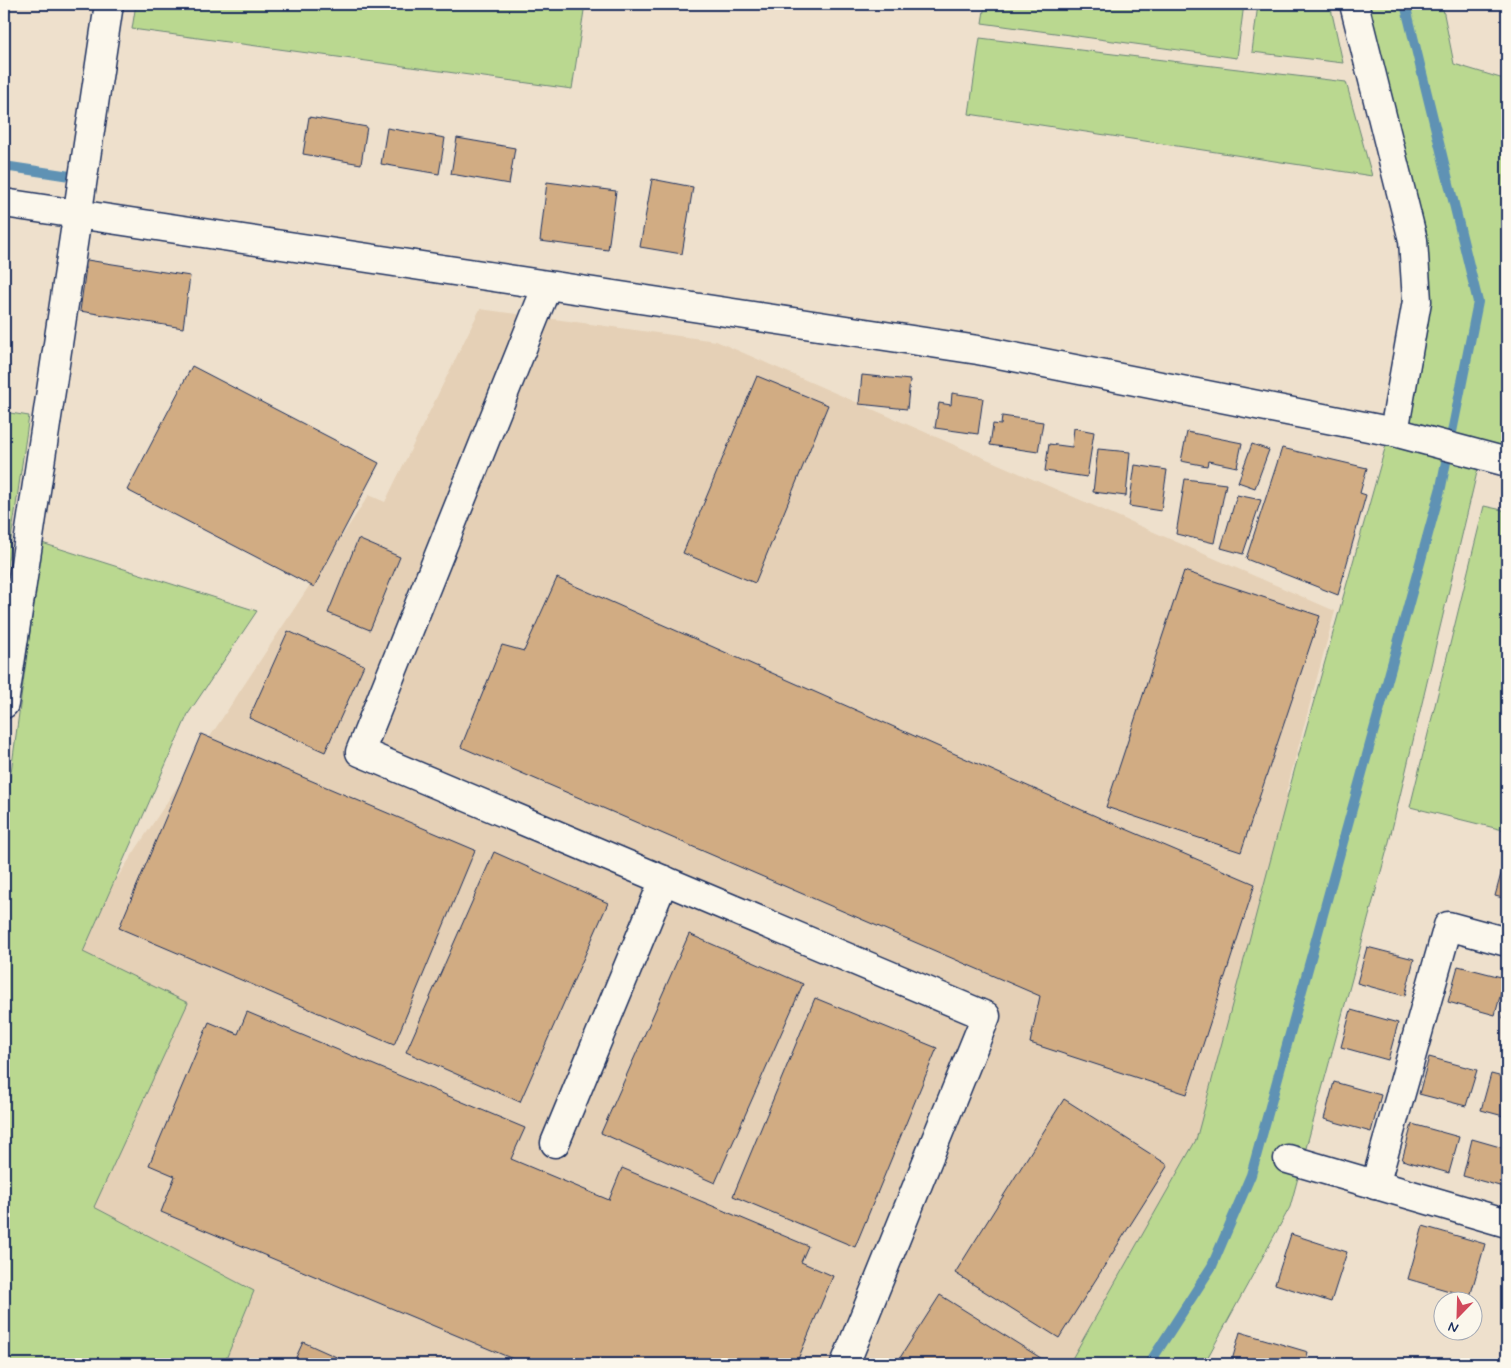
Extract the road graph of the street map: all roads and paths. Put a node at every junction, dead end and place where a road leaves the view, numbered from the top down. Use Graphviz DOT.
graph roads {
  1 [pos="109,4"];
  2 [pos="1354,4"];
  3 [pos="4,203"];
  4 [pos="78,215"];
  5 [pos="547,286"];
  6 [pos="1406,435"];
  7 [pos="1507,459"];
  8 [pos="4,704"];
  9 [pos="664,880"];
  10 [pos="1507,942"];
  11 [pos="555,1143"];
  12 [pos="1288,1159"];
  13 [pos="1375,1185"];
  14 [pos="1507,1223"];
  15 [pos="845,1364"];
  1 -- 4 [label="street"];
  2 -- 6 [label="street"];
  3 -- 4 [label="street"];
  4 -- 5 [label="street"];
  4 -- 8 [label="street"];
  5 -- 6 [label="street"];
  5 -- 9 [label="street"];
  6 -- 7 [label="street"];
  9 -- 11 [label="street"];
  9 -- 15 [label="street"];
  10 -- 13 [label="street"];
  12 -- 13 [label="street"];
  13 -- 14 [label="street"];
}
